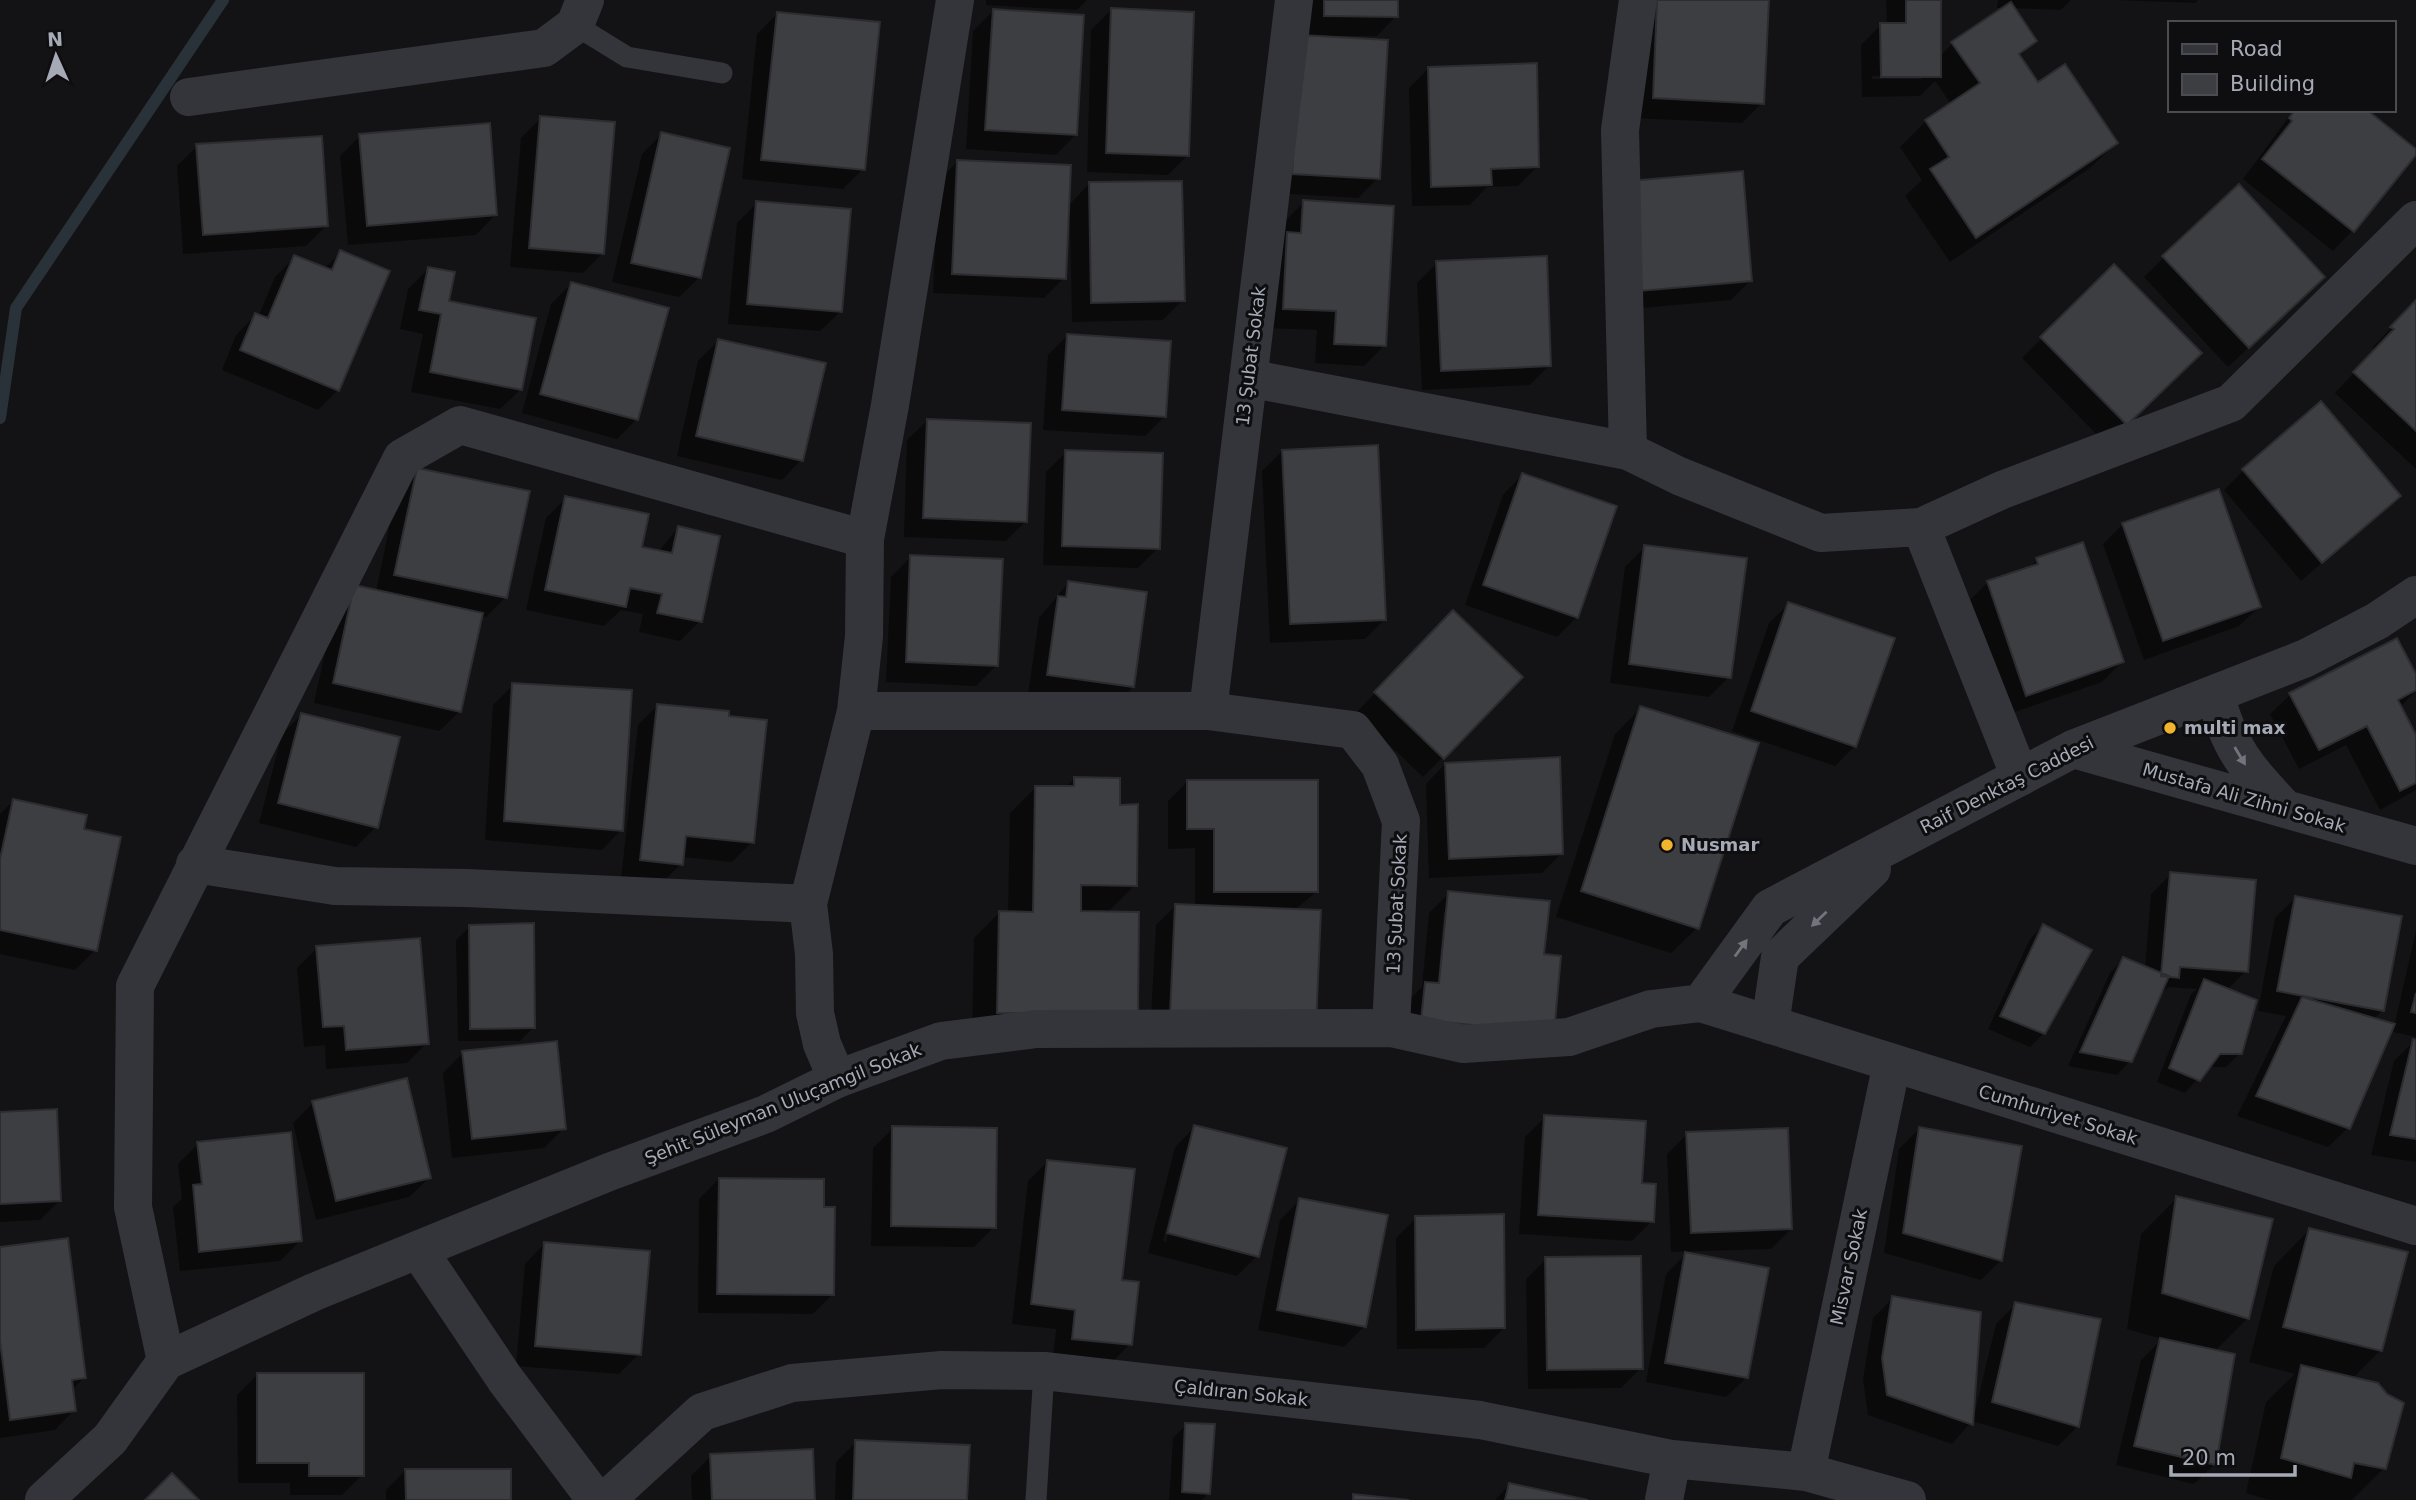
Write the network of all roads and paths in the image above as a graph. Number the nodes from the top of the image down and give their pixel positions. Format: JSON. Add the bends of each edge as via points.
{"nodes":[{"id":1,"x":1294,"y":0,"type":"edge"},
{"id":2,"x":1638,"y":0,"type":"edge"},
{"id":3,"x":951,"y":1,"type":"edge"},
{"id":4,"x":580,"y":13,"type":"edge"},
{"id":5,"x":722,"y":73,"type":"dead end"},
{"id":6,"x":189,"y":97,"type":"dead end"},
{"id":7,"x":2416,"y":220,"type":"edge"},
{"id":8,"x":1248,"y":379,"type":"junction"},
{"id":9,"x":1628,"y":451,"type":"junction"},
{"id":10,"x":1921,"y":527,"type":"junction"},
{"id":11,"x":865,"y":539,"type":"junction"},
{"id":12,"x":2416,"y":595,"type":"edge"},
{"id":13,"x":2215,"y":694,"type":"junction"},
{"id":14,"x":856,"y":711,"type":"junction"},
{"id":15,"x":1208,"y":711,"type":"junction"},
{"id":16,"x":2073,"y":749,"type":"junction"},
{"id":17,"x":2021,"y":777,"type":"junction"},
{"id":18,"x":2286,"y":810,"type":"junction"},
{"id":19,"x":1903,"y":838,"type":"junction"},
{"id":20,"x":2416,"y":846,"type":"edge"},
{"id":21,"x":195,"y":864,"type":"junction"},
{"id":22,"x":808,"y":904,"type":"junction"},
{"id":23,"x":1700,"y":1003,"type":"junction"},
{"id":24,"x":1770,"y":1025,"type":"junction"},
{"id":25,"x":1391,"y":1028,"type":"junction"},
{"id":26,"x":1892,"y":1063,"type":"junction"},
{"id":27,"x":837,"y":1079,"type":"junction"},
{"id":28,"x":2416,"y":1226,"type":"edge"},
{"id":29,"x":419,"y":1251,"type":"junction"},
{"id":30,"x":166,"y":1362,"type":"junction"},
{"id":31,"x":1044,"y":1371,"type":"junction"},
{"id":32,"x":1672,"y":1459,"type":"junction"},
{"id":33,"x":1806,"y":1472,"type":"junction"},
{"id":34,"x":44,"y":1500,"type":"edge"},
{"id":35,"x":596,"y":1500,"type":"edge"},
{"id":36,"x":606,"y":1500,"type":"edge"},
{"id":37,"x":1036,"y":1500,"type":"edge"},
{"id":38,"x":1664,"y":1500,"type":"edge"},
{"id":39,"x":1907,"y":1500,"type":"edge"}],
"edges":[{"from":1,"to":8,"type":"street","name":"13 Şubat Sokak"},
{"from":2,"to":9,"type":"street","via":[[1620,130]]},
{"from":3,"to":11,"type":"street","via":[[890,405]]},
{"from":4,"to":5,"type":"lane","via":[[627,57]]},
{"from":4,"to":6,"type":"street","via":[[544,48]]},
{"from":7,"to":10,"type":"street","via":[[2231,403]]},
{"from":8,"to":9,"type":"street"},
{"from":8,"to":15,"type":"street","name":"13 Şubat Sokak"},
{"from":9,"to":10,"type":"street","via":[[1679,477],[1821,533]]},
{"from":10,"to":17,"type":"street"},
{"from":11,"to":14,"type":"street","via":[[864,636]]},
{"from":11,"to":21,"type":"street","via":[[460,425],[402,458]]},
{"from":12,"to":13,"type":"street","name":"Raif Denktaş Caddesi","via":[[2306,658]]},
{"from":13,"to":16,"type":"street","name":"Raif Denktaş Caddesi"},
{"from":13,"to":18,"type":"street","one_way":true,"via":[[2225,731],[2247,768]]},
{"from":14,"to":15,"type":"street","name":"13 Şubat Sokak"},
{"from":14,"to":22,"type":"street"},
{"from":15,"to":25,"type":"street","name":"13 Şubat Sokak","via":[[1353,730],[1380,765],[1401,821]]},
{"from":16,"to":17,"type":"street","name":"Raif Denktaş Caddesi"},
{"from":16,"to":18,"type":"street","name":"Mustafa Ali Zihni Sokak"},
{"from":17,"to":19,"type":"street","name":"Raif Denktaş Caddesi"},
{"from":18,"to":20,"type":"street","name":"Mustafa Ali Zihni Sokak"},
{"from":23,"to":19,"type":"street","name":"Raif Denktaş Caddesi","one_way":true,"via":[[1770,908]]},
{"from":19,"to":24,"type":"street","name":"Raif Denktaş Caddesi","one_way":true,"via":[[1780,957]]},
{"from":21,"to":22,"type":"street","via":[[335,886]]},
{"from":21,"to":30,"type":"street","via":[[135,986],[133,1207]]},
{"from":22,"to":27,"type":"street","via":[[815,1013]]},
{"from":23,"to":24,"type":"street","name":"Cumhuriyet Sokak"},
{"from":23,"to":25,"type":"street","name":"Şehit Süleyman Uluçamgil Sokak","via":[[1651,1009],[1569,1037],[1463,1044]]},
{"from":24,"to":26,"type":"street","name":"Cumhuriyet Sokak"},
{"from":25,"to":27,"type":"street","name":"Şehit Süleyman Uluçamgil Sokak","via":[[1037,1029],[941,1041]]},
{"from":26,"to":28,"type":"street","name":"Cumhuriyet Sokak"},
{"from":26,"to":33,"type":"street","name":"Misvar Sokak"},
{"from":27,"to":29,"type":"street","name":"Şehit Süleyman Uluçamgil Sokak","via":[[766,1114],[609,1172]]},
{"from":29,"to":30,"type":"street","name":"Şehit Süleyman Uluçamgil Sokak","via":[[314,1292]]},
{"from":29,"to":35,"type":"street","via":[[505,1380]]},
{"from":30,"to":34,"type":"street","name":"Şehit Süleyman Uluçamgil Sokak","via":[[110,1439]]},
{"from":31,"to":32,"type":"street","name":"Çaldıran Sokak","via":[[1480,1420]]},
{"from":31,"to":36,"type":"street","name":"Çaldıran Sokak","via":[[942,1370],[792,1383],[702,1412]]},
{"from":31,"to":37,"type":"lane"},
{"from":32,"to":33,"type":"street","name":"Çaldıran Sokak"},
{"from":32,"to":38,"type":"street"},
{"from":33,"to":39,"type":"street","name":"Çaldıran Sokak"}]}
